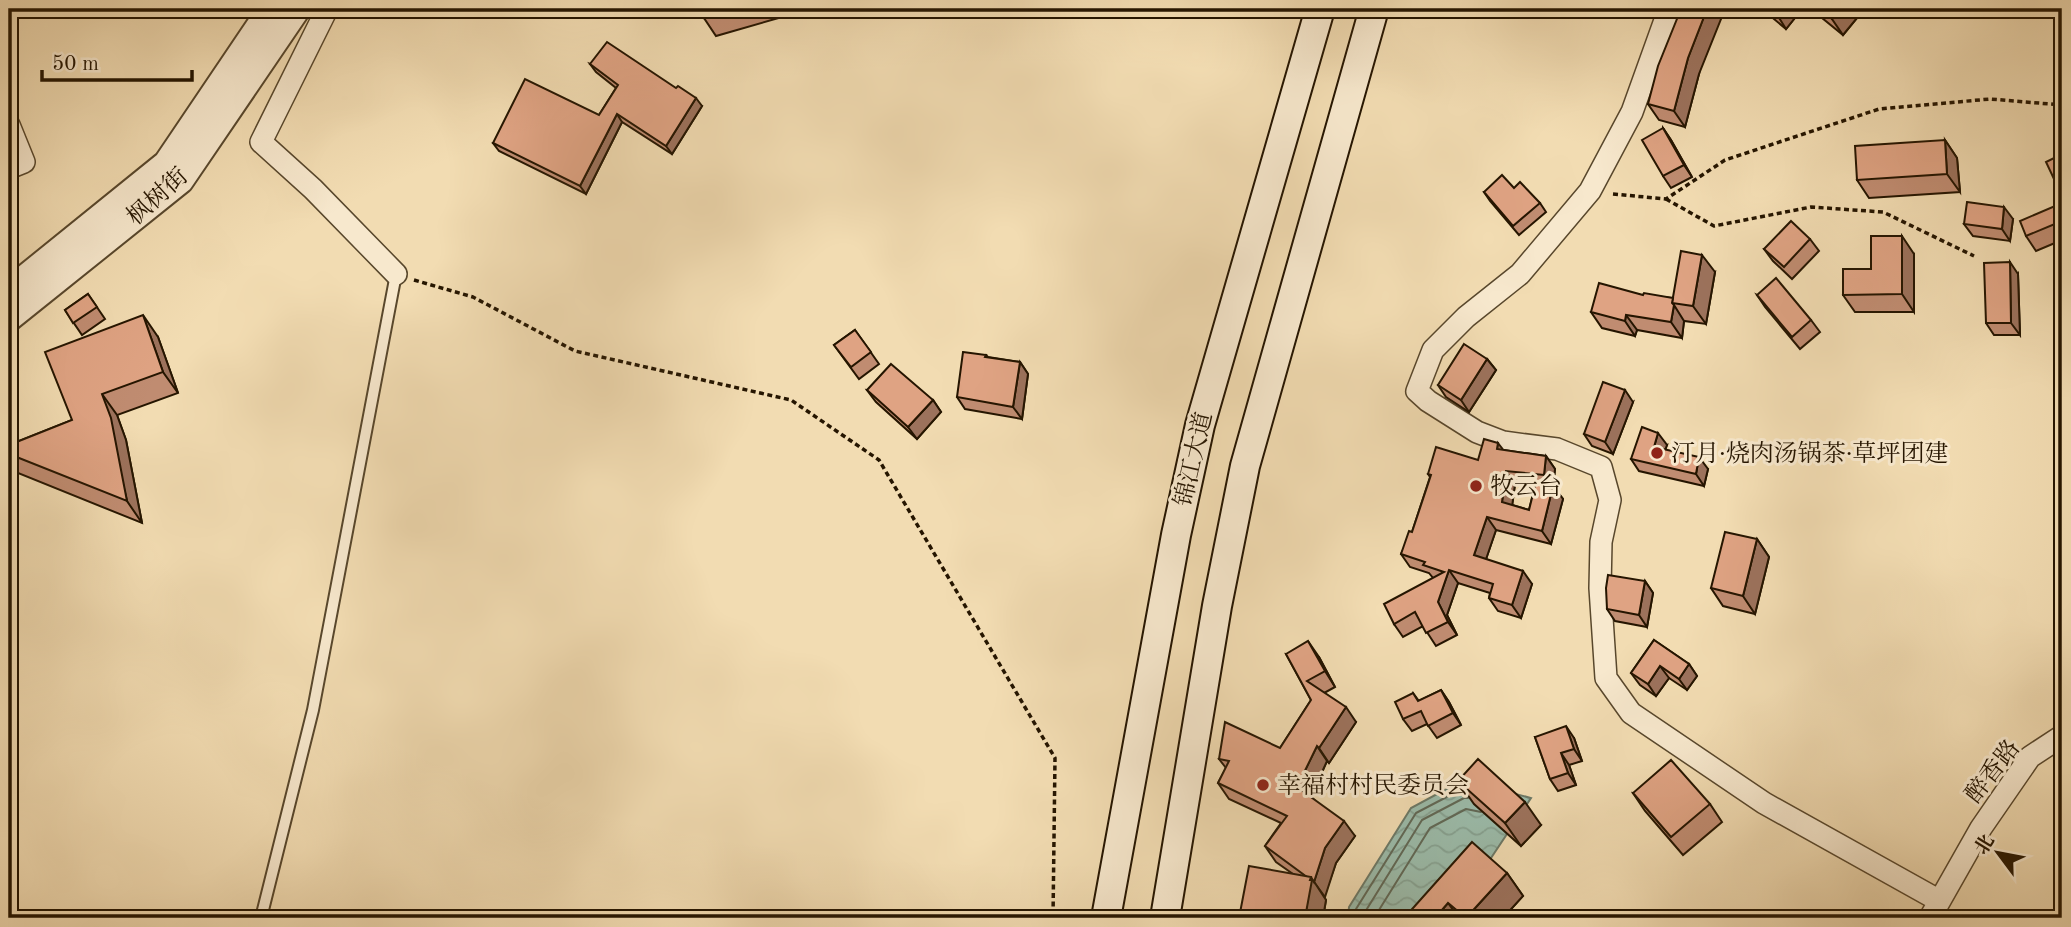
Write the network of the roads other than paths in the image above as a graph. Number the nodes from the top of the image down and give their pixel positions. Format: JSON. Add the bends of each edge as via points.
{"nodes":[{"id":1,"x":270,"y":9,"type":"edge"},
{"id":2,"x":298,"y":9,"type":"edge"},
{"id":3,"x":327,"y":9,"type":"edge"},
{"id":4,"x":1320,"y":9,"type":"edge"},
{"id":5,"x":1374,"y":9,"type":"edge"},
{"id":6,"x":1669,"y":9,"type":"edge"},
{"id":7,"x":9,"y":125,"type":"edge"},
{"id":8,"x":9,"y":168,"type":"edge"},
{"id":9,"x":396,"y":274,"type":"joint"},
{"id":10,"x":9,"y":290,"type":"edge"},
{"id":11,"x":9,"y":318,"type":"edge"},
{"id":12,"x":2062,"y":736,"type":"edge"},
{"id":13,"x":1934,"y":909,"type":"edge"},
{"id":14,"x":261,"y":918,"type":"edge"},
{"id":15,"x":1106,"y":918,"type":"edge"},
{"id":16,"x":1166,"y":918,"type":"edge"}],
"edges":[{"from":1,"to":10,"type":"street","name":"枫树街","via":[[166,163]]},
{"from":2,"to":11,"type":"street","name":"枫树街","via":[[181,181]]},
{"from":3,"to":9,"type":"street","via":[[261,142]]},
{"from":4,"to":15,"type":"main road","name":"锦江大道","via":[[1200,425]]},
{"from":5,"to":16,"type":"main road","via":[[1245,466]]},
{"from":6,"to":13,"type":"street","via":[[1632,111],[1590,191],[1520,274],[1433,350],[1417,391],[1477,432],[1503,442],[1557,449],[1601,467],[1610,500],[1601,554],[1606,678],[1631,713]]},
{"from":7,"to":8,"type":"street","via":[[24,162]]},
{"from":9,"to":14,"type":"lane","via":[[313,710]]},
{"from":12,"to":13,"type":"street","name":"醉香路","via":[[2030,757],[1981,828]]}]}
